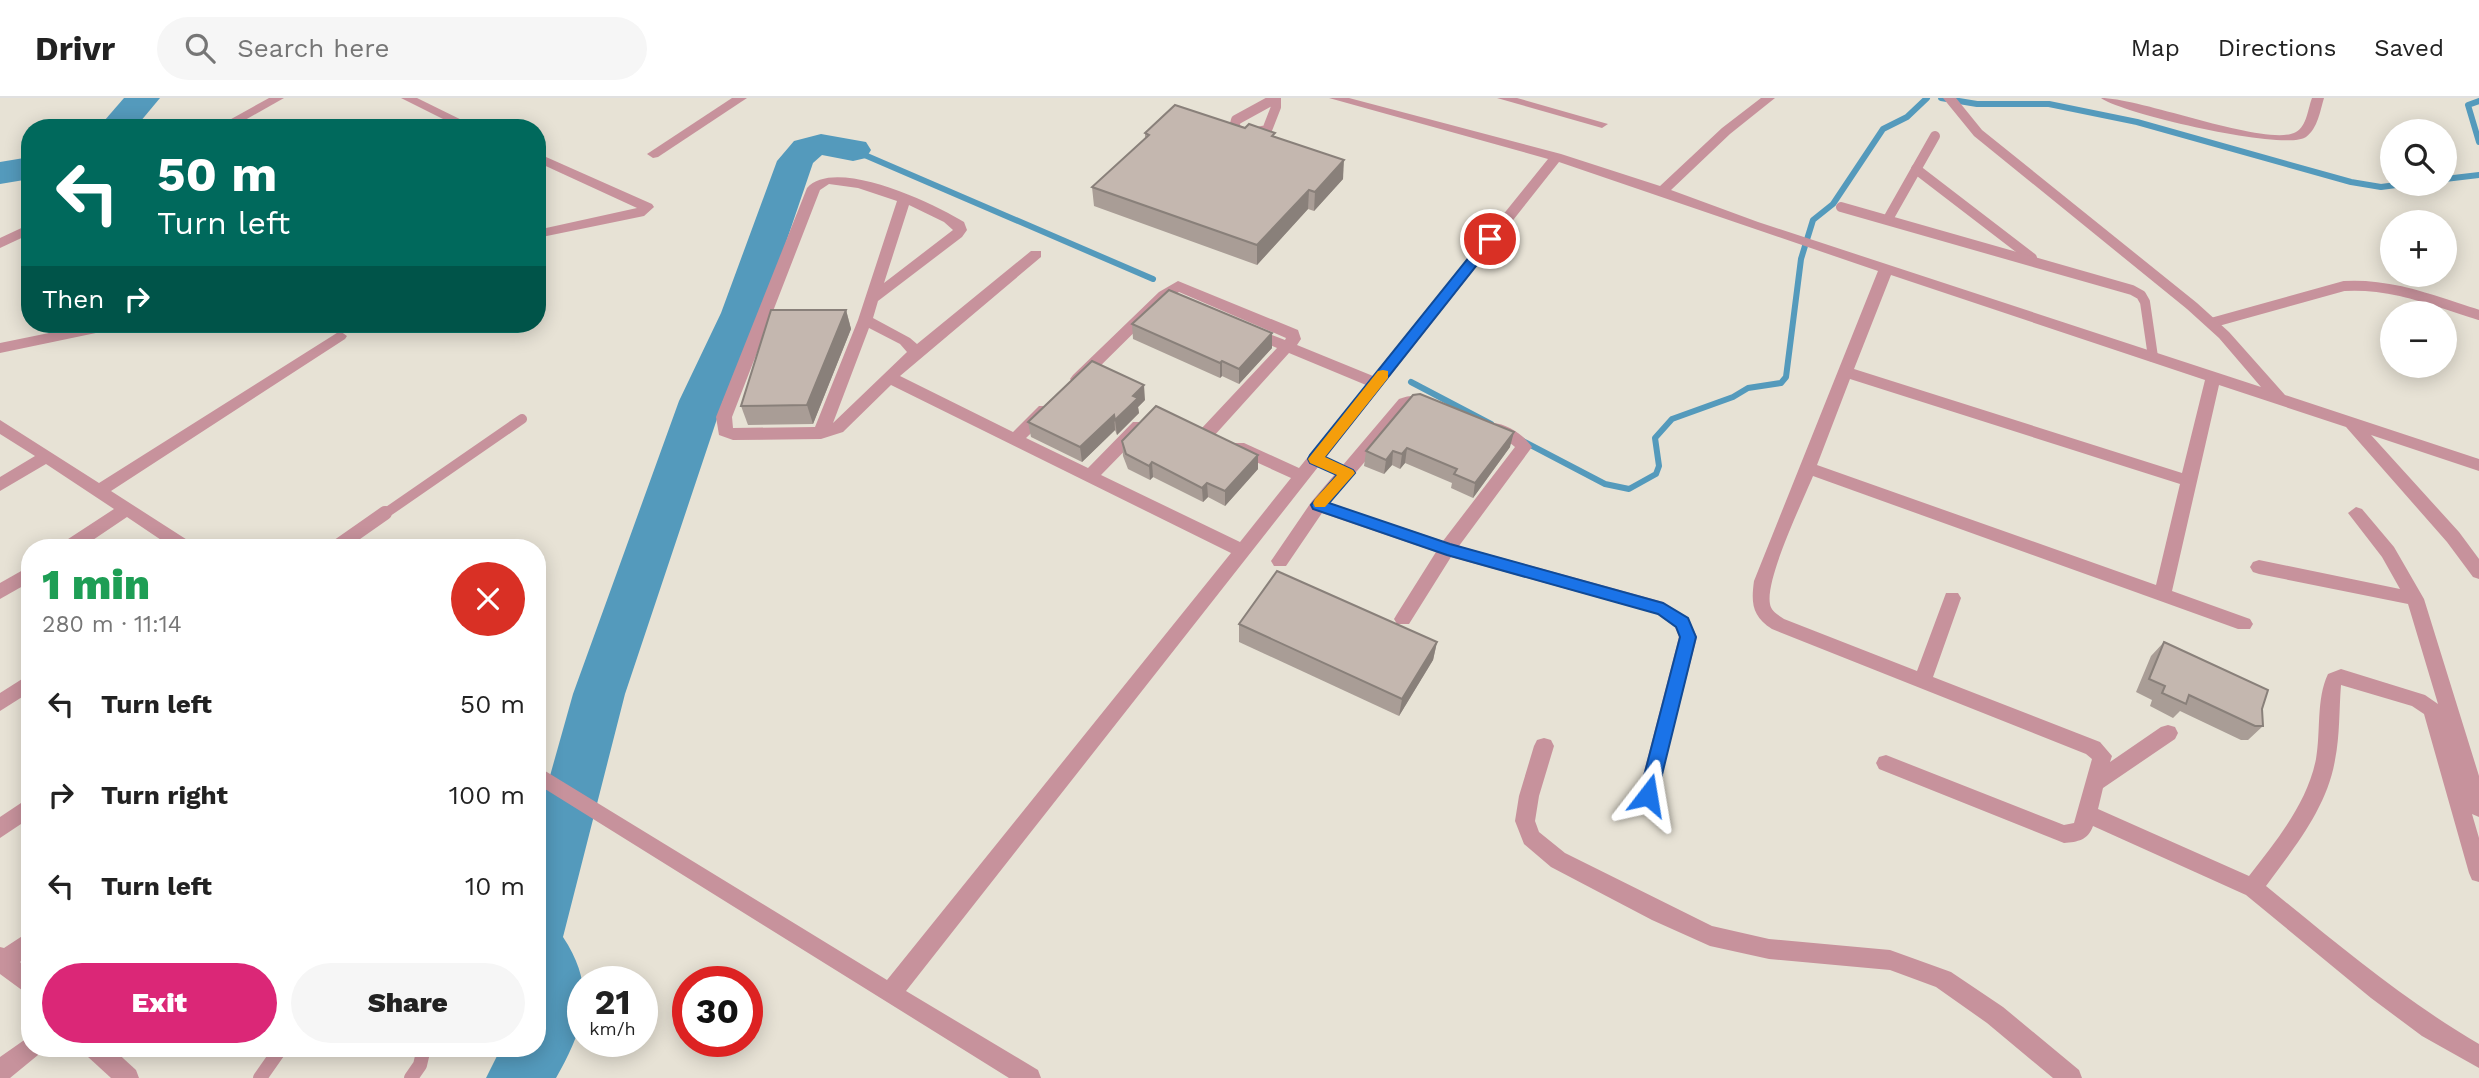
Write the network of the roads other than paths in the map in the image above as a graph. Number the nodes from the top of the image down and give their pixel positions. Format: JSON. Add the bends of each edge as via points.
{"nodes":[{"id":1,"x":278,"y":98,"type":"edge"},
{"id":2,"x":407,"y":98,"type":"edge"},
{"id":3,"x":741,"y":98,"type":"edge"},
{"id":4,"x":1276,"y":98,"type":"edge"},
{"id":5,"x":1335,"y":98,"type":"edge"},
{"id":6,"x":1503,"y":98,"type":"edge"},
{"id":7,"x":1769,"y":98,"type":"edge"},
{"id":8,"x":2107,"y":98,"type":"edge"},
{"id":9,"x":2318,"y":98,"type":"edge"},
{"id":10,"x":1952,"y":103,"type":"edge"},
{"id":11,"x":242,"y":119,"type":"edge"},
{"id":12,"x":452,"y":119,"type":"edge"},
{"id":13,"x":1602,"y":124,"type":"dead end"},
{"id":14,"x":1935,"y":136,"type":"dead end"},
{"id":15,"x":653,"y":154,"type":"dead end"},
{"id":16,"x":1556,"y":157,"type":"junction"},
{"id":17,"x":546,"y":162,"type":"edge"},
{"id":18,"x":1916,"y":169,"type":"junction"},
{"id":19,"x":1662,"y":191,"type":"junction"},
{"id":20,"x":904,"y":199,"type":"junction"},
{"id":21,"x":1840,"y":207,"type":"dead end"},
{"id":22,"x":1888,"y":219,"type":"junction"},
{"id":23,"x":546,"y":232,"type":"edge"},
{"id":24,"x":21,"y":233,"type":"edge"},
{"id":25,"x":0,"y":244,"type":"edge"},
{"id":26,"x":1036,"y":254,"type":"dead end"},
{"id":27,"x":2038,"y":263,"type":"junction"},
{"id":28,"x":1886,"y":269,"type":"junction"},
{"id":29,"x":872,"y":299,"type":"junction"},
{"id":30,"x":2479,"y":315,"type":"edge"},
{"id":31,"x":865,"y":320,"type":"junction"},
{"id":32,"x":2211,"y":323,"type":"junction"},
{"id":33,"x":69,"y":333,"type":"edge"},
{"id":34,"x":340,"y":336,"type":"dead end"},
{"id":35,"x":1287,"y":347,"type":"junction"},
{"id":36,"x":0,"y":348,"type":"edge"},
{"id":37,"x":916,"y":352,"type":"junction"},
{"id":38,"x":2153,"y":357,"type":"junction"},
{"id":39,"x":1846,"y":372,"type":"junction"},
{"id":40,"x":888,"y":377,"type":"junction"},
{"id":41,"x":2213,"y":377,"type":"junction"},
{"id":42,"x":1376,"y":383,"type":"junction"},
{"id":43,"x":2279,"y":398,"type":"junction"},
{"id":44,"x":1444,"y":410,"type":"edge"},
{"id":45,"x":1150,"y":415,"type":"edge"},
{"id":46,"x":522,"y":419,"type":"dead end"},
{"id":47,"x":2350,"y":422,"type":"junction"},
{"id":48,"x":1480,"y":423,"type":"edge"},
{"id":49,"x":0,"y":426,"type":"edge"},
{"id":50,"x":821,"y":433,"type":"junction"},
{"id":51,"x":1015,"y":440,"type":"junction"},
{"id":52,"x":46,"y":457,"type":"junction"},
{"id":53,"x":1315,"y":459,"type":"junction"},
{"id":54,"x":2479,"y":464,"type":"edge"},
{"id":55,"x":1808,"y":468,"type":"junction"},
{"id":56,"x":1348,"y":473,"type":"junction"},
{"id":57,"x":1090,"y":476,"type":"junction"},
{"id":58,"x":1301,"y":477,"type":"junction"},
{"id":59,"x":2189,"y":481,"type":"junction"},
{"id":60,"x":0,"y":485,"type":"edge"},
{"id":61,"x":98,"y":491,"type":"junction"},
{"id":62,"x":1318,"y":505,"type":"junction"},
{"id":63,"x":127,"y":509,"type":"junction"},
{"id":64,"x":2356,"y":513,"type":"dead end"},
{"id":65,"x":82,"y":539,"type":"edge"},
{"id":66,"x":172,"y":539,"type":"edge"},
{"id":67,"x":348,"y":539,"type":"edge"},
{"id":68,"x":1447,"y":549,"type":"junction"},
{"id":69,"x":1242,"y":551,"type":"junction"},
{"id":70,"x":1280,"y":561,"type":"dead end"},
{"id":71,"x":2259,"y":567,"type":"dead end"},
{"id":72,"x":2479,"y":572,"type":"edge"},
{"id":73,"x":21,"y":579,"type":"edge"},
{"id":74,"x":0,"y":592,"type":"edge"},
{"id":75,"x":2162,"y":595,"type":"junction"},
{"id":76,"x":1952,"y":598,"type":"dead end"},
{"id":77,"x":2415,"y":599,"type":"junction"},
{"id":78,"x":1403,"y":619,"type":"dead end"},
{"id":79,"x":2244,"y":624,"type":"dead end"},
{"id":80,"x":1922,"y":681,"type":"junction"},
{"id":81,"x":21,"y":688,"type":"edge"},
{"id":82,"x":0,"y":703,"type":"edge"},
{"id":83,"x":2168,"y":733,"type":"dead end"},
{"id":84,"x":1544,"y":747,"type":"dead end"},
{"id":85,"x":1886,"y":763,"type":"dead end"},
{"id":86,"x":546,"y":780,"type":"edge"},
{"id":87,"x":2095,"y":783,"type":"junction"},
{"id":88,"x":1648,"y":795,"type":"dead end"},
{"id":89,"x":2479,"y":808,"type":"edge"},
{"id":90,"x":21,"y":813,"type":"edge"},
{"id":91,"x":2087,"y":814,"type":"junction"},
{"id":92,"x":0,"y":829,"type":"edge"},
{"id":93,"x":2479,"y":873,"type":"edge"},
{"id":94,"x":2253,"y":887,"type":"junction"},
{"id":95,"x":21,"y":947,"type":"edge"},
{"id":96,"x":1,"y":961,"type":"edge"},
{"id":97,"x":21,"y":978,"type":"edge"},
{"id":98,"x":890,"y":994,"type":"junction"},
{"id":99,"x":21,"y":1054,"type":"edge"},
{"id":100,"x":2479,"y":1056,"type":"edge"},
{"id":101,"x":105,"y":1057,"type":"edge"},
{"id":102,"x":275,"y":1057,"type":"edge"},
{"id":103,"x":422,"y":1057,"type":"edge"},
{"id":104,"x":0,"y":1072,"type":"edge"},
{"id":105,"x":128,"y":1078,"type":"edge"},
{"id":106,"x":261,"y":1078,"type":"edge"},
{"id":107,"x":411,"y":1078,"type":"edge"},
{"id":108,"x":1030,"y":1078,"type":"edge"},
{"id":109,"x":2071,"y":1078,"type":"edge"}],
"edges":[{"from":1,"to":11,"type":"street"},
{"from":2,"to":12,"type":"street"},
{"from":3,"to":15,"type":"street"},
{"from":4,"to":4,"type":"lane","via":[[1236,120],[1234,128],[1248,134],[1267,130]]},
{"from":5,"to":16,"type":"street"},
{"from":6,"to":13,"type":"street"},
{"from":7,"to":19,"type":"street"},
{"from":8,"to":9,"type":"street","via":[[2254,136],[2285,138],[2308,129]]},
{"from":10,"to":32,"type":"street","via":[[1978,133]]},
{"from":14,"to":18,"type":"lane"},
{"from":16,"to":19,"type":"street"},
{"from":16,"to":42,"type":"street"},
{"from":17,"to":23,"type":"street","via":[[647,207],[639,213]]},
{"from":18,"to":22,"type":"lane"},
{"from":18,"to":27,"type":"lane"},
{"from":19,"to":28,"type":"street"},
{"from":20,"to":29,"type":"street"},
{"from":20,"to":29,"type":"street","via":[[956,222],[960,230]]},
{"from":20,"to":50,"type":"street","via":[[845,181],[823,182],[814,188],[723,425],[733,434]]},
{"from":21,"to":22,"type":"lane"},
{"from":22,"to":27,"type":"lane"},
{"from":24,"to":25,"type":"street"},
{"from":26,"to":37,"type":"street"},
{"from":27,"to":38,"type":"lane","via":[[2141,295]]},
{"from":28,"to":38,"type":"street"},
{"from":28,"to":39,"type":"street"},
{"from":29,"to":31,"type":"street"},
{"from":30,"to":32,"type":"lane","via":[[2362,284]]},
{"from":31,"to":37,"type":"street"},
{"from":31,"to":50,"type":"street"},
{"from":32,"to":43,"type":"street"},
{"from":33,"to":36,"type":"street"},
{"from":34,"to":61,"type":"street"},
{"from":35,"to":42,"type":"street"},
{"from":35,"to":51,"type":"street","via":[[1164,295]]},
{"from":35,"to":58,"type":"street","via":[[1202,430]]},
{"from":37,"to":40,"type":"street"},
{"from":38,"to":41,"type":"street"},
{"from":39,"to":55,"type":"street"},
{"from":39,"to":59,"type":"street"},
{"from":40,"to":50,"type":"street","via":[[837,428]]},
{"from":40,"to":51,"type":"street"},
{"from":41,"to":43,"type":"street"},
{"from":41,"to":59,"type":"street"},
{"from":42,"to":53,"type":"street"},
{"from":43,"to":47,"type":"street"},
{"from":44,"to":56,"type":"street","via":[[1420,400],[1405,403]]},
{"from":45,"to":57,"type":"street"},
{"from":46,"to":67,"type":"lane"},
{"from":47,"to":54,"type":"street"},
{"from":47,"to":72,"type":"street"},
{"from":48,"to":68,"type":"street","via":[[1515,437],[1524,447]]},
{"from":49,"to":52,"type":"street"},
{"from":51,"to":57,"type":"street"},
{"from":52,"to":60,"type":"street"},
{"from":52,"to":61,"type":"street"},
{"from":53,"to":56,"type":"street"},
{"from":53,"to":58,"type":"street"},
{"from":55,"to":75,"type":"street"},
{"from":55,"to":80,"type":"street","via":[[1762,581],[1760,607],[1765,617]]},
{"from":56,"to":62,"type":"street"},
{"from":57,"to":69,"type":"street"},
{"from":58,"to":69,"type":"street"},
{"from":59,"to":75,"type":"street"},
{"from":61,"to":63,"type":"street"},
{"from":62,"to":68,"type":"street"},
{"from":62,"to":70,"type":"street"},
{"from":63,"to":65,"type":"street"},
{"from":63,"to":66,"type":"street"},
{"from":64,"to":77,"type":"street","via":[[2388,552]]},
{"from":68,"to":78,"type":"street"},
{"from":68,"to":88,"type":"street","via":[[1663,609],[1682,623],[1688,637]]},
{"from":69,"to":98,"type":"street"},
{"from":71,"to":77,"type":"street"},
{"from":73,"to":74,"type":"street"},
{"from":75,"to":79,"type":"street"},
{"from":76,"to":80,"type":"street"},
{"from":77,"to":89,"type":"street"},
{"from":80,"to":87,"type":"street","via":[[2093,748],[2102,756]]},
{"from":81,"to":82,"type":"street"},
{"from":83,"to":87,"type":"street"},
{"from":84,"to":109,"type":"street","via":[[1525,821],[1531,838],[1558,860],[1710,936],[1769,949],[1890,960],[1943,979],[1995,1014]]},
{"from":85,"to":91,"type":"street","via":[[2064,834],[2083,828]]},
{"from":86,"to":98,"type":"street"},
{"from":87,"to":91,"type":"street"},
{"from":90,"to":92,"type":"street"},
{"from":91,"to":94,"type":"street"},
{"from":93,"to":94,"type":"street","via":[[2432,710],[2418,700],[2341,677],[2332,685],[2323,770],[2313,797],[2298,826]]},
{"from":94,"to":100,"type":"street","via":[[2379,991]]},
{"from":95,"to":96,"type":"street"},
{"from":96,"to":97,"type":"street"},
{"from":98,"to":108,"type":"street"},
{"from":99,"to":104,"type":"street"},
{"from":101,"to":105,"type":"street"},
{"from":102,"to":106,"type":"lane"},
{"from":103,"to":107,"type":"lane"}]}
